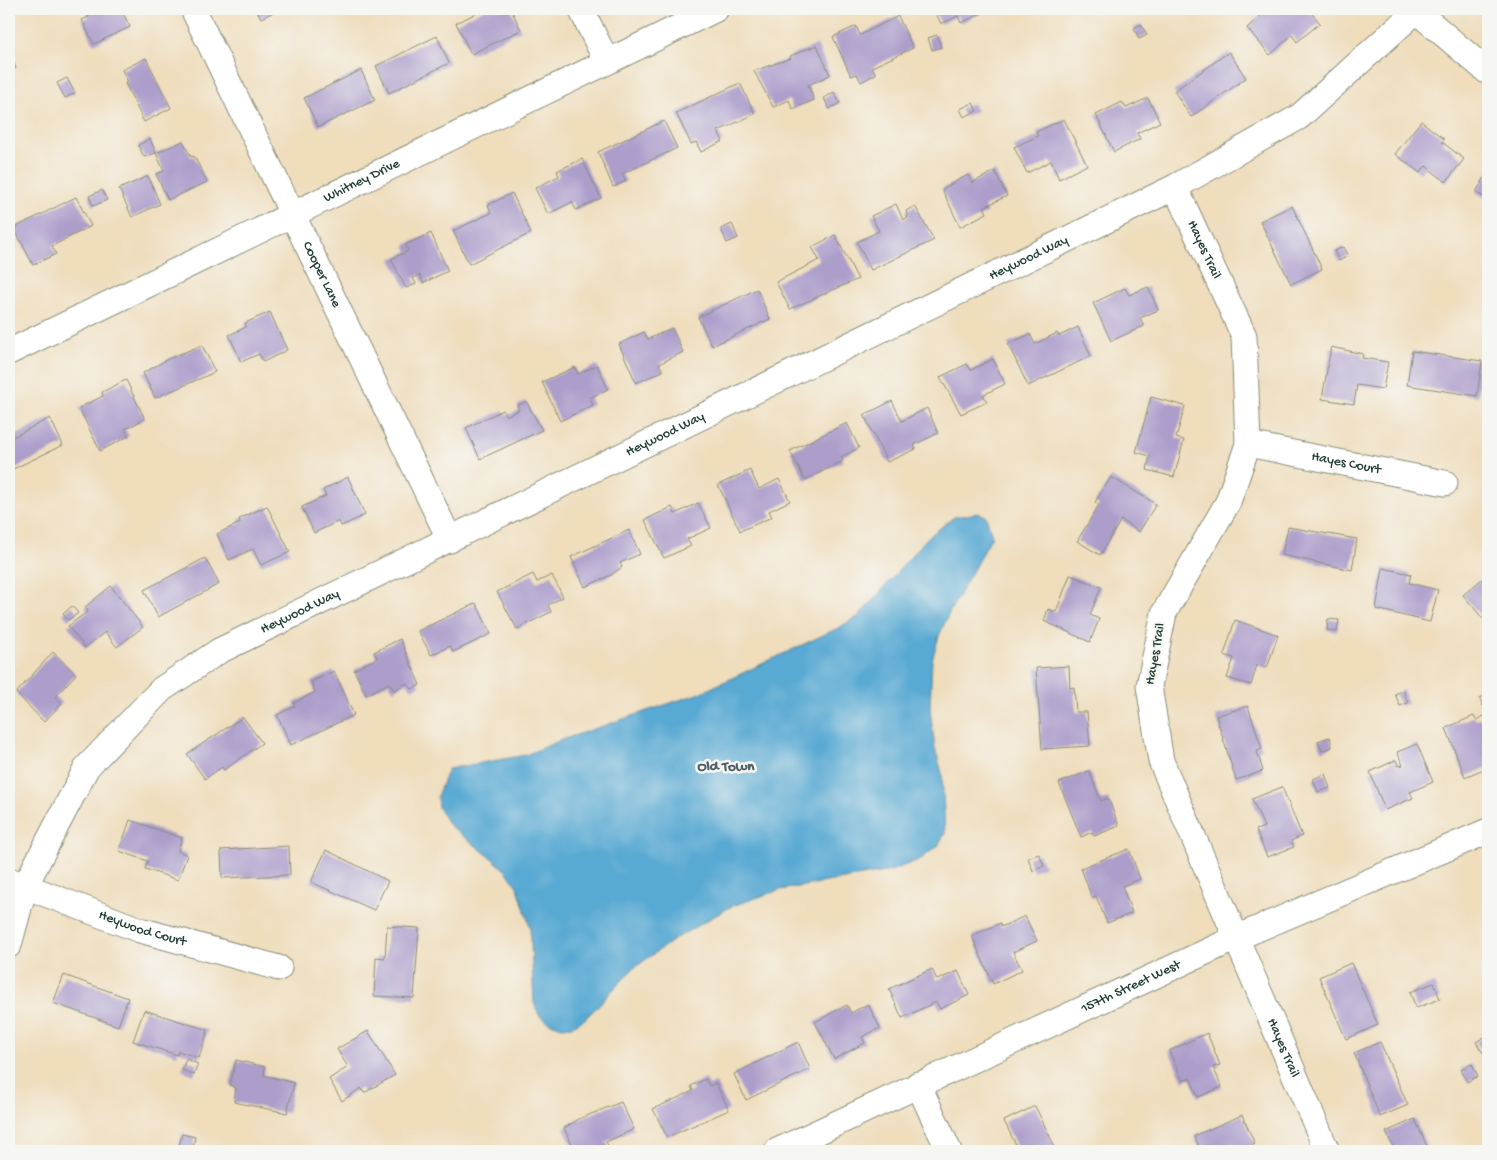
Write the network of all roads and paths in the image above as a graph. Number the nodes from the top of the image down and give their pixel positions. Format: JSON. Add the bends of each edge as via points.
{"nodes":[{"id":1,"x":193,"y":9,"type":"edge"},
{"id":2,"x":581,"y":9,"type":"edge"},
{"id":3,"x":716,"y":9,"type":"edge"},
{"id":4,"x":1415,"y":10,"type":"edge"},
{"id":5,"x":607,"y":62,"type":"junction"},
{"id":6,"x":1488,"y":72,"type":"edge"},
{"id":7,"x":1176,"y":188,"type":"junction"},
{"id":8,"x":292,"y":214,"type":"junction"},
{"id":9,"x":9,"y":352,"type":"edge"},
{"id":10,"x":1248,"y":444,"type":"junction"},
{"id":11,"x":1445,"y":483,"type":"dead end"},
{"id":12,"x":450,"y":540,"type":"junction"},
{"id":13,"x":1488,"y":831,"type":"edge"},
{"id":14,"x":17,"y":883,"type":"edge"},
{"id":15,"x":1236,"y":938,"type":"junction"},
{"id":16,"x":9,"y":944,"type":"edge"},
{"id":17,"x":279,"y":968,"type":"dead end"},
{"id":18,"x":918,"y":1084,"type":"junction"},
{"id":19,"x":777,"y":1151,"type":"edge"},
{"id":20,"x":949,"y":1151,"type":"edge"},
{"id":21,"x":1327,"y":1151,"type":"edge"}],
"edges":[{"from":1,"to":8,"type":"street","name":"Cooper Lane"},
{"from":2,"to":5,"type":"street"},
{"from":3,"to":5,"type":"street","name":"Whitney Drive"},
{"from":4,"to":6,"type":"street"},
{"from":4,"to":7,"type":"street","name":"Heywood Way","via":[[1299,117]]},
{"from":5,"to":8,"type":"street","name":"Whitney Drive"},
{"from":7,"to":10,"type":"street","name":"Hayes Trail","via":[[1244,336]]},
{"from":7,"to":12,"type":"street","name":"Heywood Way"},
{"from":8,"to":9,"type":"street","name":"Whitney Drive"},
{"from":8,"to":12,"type":"street","name":"Cooper Lane"},
{"from":10,"to":11,"type":"street","name":"Hayes Court"},
{"from":10,"to":15,"type":"street","name":"Hayes Trail","via":[[1228,502],[1164,613],[1149,686],[1161,761]]},
{"from":12,"to":14,"type":"street","name":"Heywood Way","via":[[219,651],[162,689],[87,766]]},
{"from":13,"to":15,"type":"street","name":"157th Street West"},
{"from":14,"to":16,"type":"street","name":"Heywood Way"},
{"from":14,"to":17,"type":"street","name":"Heywood Court","via":[[140,930]]},
{"from":15,"to":18,"type":"street","name":"157th Street West"},
{"from":15,"to":21,"type":"street","name":"Hayes Trail"},
{"from":18,"to":19,"type":"street","name":"157th Street West"},
{"from":18,"to":20,"type":"street"}]}
